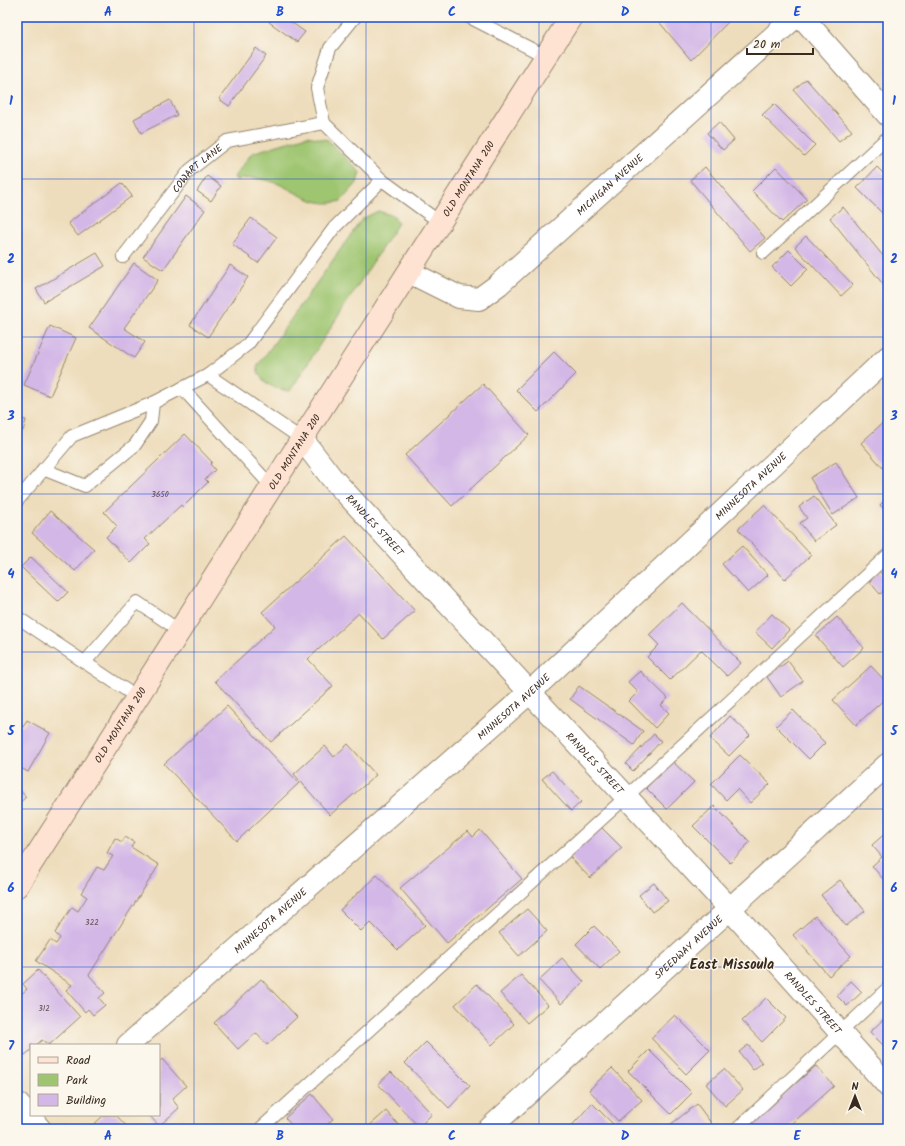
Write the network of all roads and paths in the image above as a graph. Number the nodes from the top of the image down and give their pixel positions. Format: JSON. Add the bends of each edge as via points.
{"nodes":[{"id":1,"x":355,"y":17,"type":"edge"},
{"id":2,"x":469,"y":17,"type":"edge"},
{"id":3,"x":572,"y":17,"type":"edge"},
{"id":4,"x":795,"y":17,"type":"edge"},
{"id":5,"x":802,"y":17,"type":"edge"},
{"id":6,"x":547,"y":57,"type":"junction"},
{"id":7,"x":888,"y":115,"type":"edge"},
{"id":8,"x":324,"y":123,"type":"junction"},
{"id":9,"x":888,"y":137,"type":"edge"},
{"id":10,"x":382,"y":180,"type":"junction"},
{"id":11,"x":441,"y":223,"type":"junction"},
{"id":12,"x":763,"y":253,"type":"dead end"},
{"id":13,"x":123,"y":257,"type":"dead end"},
{"id":14,"x":409,"y":272,"type":"junction"},
{"id":15,"x":888,"y":357,"type":"edge"},
{"id":16,"x":208,"y":375,"type":"junction"},
{"id":17,"x":182,"y":388,"type":"junction"},
{"id":18,"x":153,"y":403,"type":"junction"},
{"id":19,"x":302,"y":439,"type":"junction"},
{"id":20,"x":43,"y":469,"type":"junction"},
{"id":21,"x":272,"y":487,"type":"junction"},
{"id":22,"x":17,"y":501,"type":"edge"},
{"id":23,"x":888,"y":554,"type":"edge"},
{"id":24,"x":17,"y":617,"type":"edge"},
{"id":25,"x":180,"y":632,"type":"junction"},
{"id":26,"x":85,"y":662,"type":"junction"},
{"id":27,"x":529,"y":693,"type":"junction"},
{"id":28,"x":138,"y":698,"type":"junction"},
{"id":29,"x":888,"y":764,"type":"edge"},
{"id":30,"x":626,"y":797,"type":"junction"},
{"id":31,"x":17,"y":886,"type":"edge"},
{"id":32,"x":729,"y":908,"type":"junction"},
{"id":33,"x":888,"y":988,"type":"edge"},
{"id":34,"x":840,"y":1032,"type":"junction"},
{"id":35,"x":129,"y":1044,"type":"edge"},
{"id":36,"x":888,"y":1086,"type":"edge"},
{"id":37,"x":17,"y":1103,"type":"edge"},
{"id":38,"x":39,"y":1125,"type":"edge"},
{"id":39,"x":260,"y":1129,"type":"edge"},
{"id":40,"x":489,"y":1129,"type":"edge"},
{"id":41,"x":737,"y":1129,"type":"edge"}],
"edges":[{"from":1,"to":8,"type":"lane","via":[[330,48],[317,88]]},
{"from":2,"to":6,"type":"lane"},
{"from":3,"to":6,"type":"main road","name":"OLD MONTANA 200"},
{"from":4,"to":14,"type":"street","name":"MICHIGAN AVENUE","via":[[498,285],[479,299],[459,297]]},
{"from":5,"to":7,"type":"street"},
{"from":6,"to":11,"type":"main road","name":"OLD MONTANA 200"},
{"from":8,"to":10,"type":"lane"},
{"from":8,"to":13,"type":"lane","name":"COWART LANE","via":[[227,141],[190,170]]},
{"from":9,"to":12,"type":"lane"},
{"from":10,"to":11,"type":"lane"},
{"from":10,"to":16,"type":"lane","via":[[334,228],[248,344]]},
{"from":11,"to":14,"type":"main road","name":"OLD MONTANA 200"},
{"from":14,"to":19,"type":"main road","name":"OLD MONTANA 200"},
{"from":15,"to":27,"type":"street","name":"MINNESOTA AVENUE"},
{"from":16,"to":17,"type":"lane"},
{"from":16,"to":19,"type":"lane"},
{"from":17,"to":18,"type":"lane"},
{"from":17,"to":21,"type":"lane"},
{"from":18,"to":20,"type":"lane","via":[[72,436]]},
{"from":18,"to":20,"type":"lane","via":[[151,421],[135,445],[85,486]]},
{"from":19,"to":21,"type":"main road","name":"OLD MONTANA 200"},
{"from":19,"to":27,"type":"street","name":"RANDLES STREET","via":[[331,477]]},
{"from":20,"to":22,"type":"lane"},
{"from":21,"to":25,"type":"main road","name":"OLD MONTANA 200"},
{"from":23,"to":30,"type":"lane"},
{"from":24,"to":26,"type":"lane"},
{"from":25,"to":26,"type":"lane","via":[[137,602]]},
{"from":25,"to":28,"type":"main road","name":"OLD MONTANA 200"},
{"from":26,"to":28,"type":"lane"},
{"from":27,"to":30,"type":"street","name":"RANDLES STREET"},
{"from":27,"to":35,"type":"street","name":"MINNESOTA AVENUE"},
{"from":28,"to":31,"type":"main road","name":"OLD MONTANA 200"},
{"from":29,"to":32,"type":"street","name":"SPEEDWAY AVENUE"},
{"from":30,"to":32,"type":"street","name":"RANDLES STREET"},
{"from":30,"to":39,"type":"lane"},
{"from":32,"to":34,"type":"street","name":"RANDLES STREET"},
{"from":32,"to":40,"type":"street","name":"SPEEDWAY AVENUE"},
{"from":33,"to":34,"type":"lane"},
{"from":34,"to":36,"type":"street","name":"RANDLES STREET"},
{"from":34,"to":41,"type":"lane"},
{"from":37,"to":38,"type":"street"}]}
